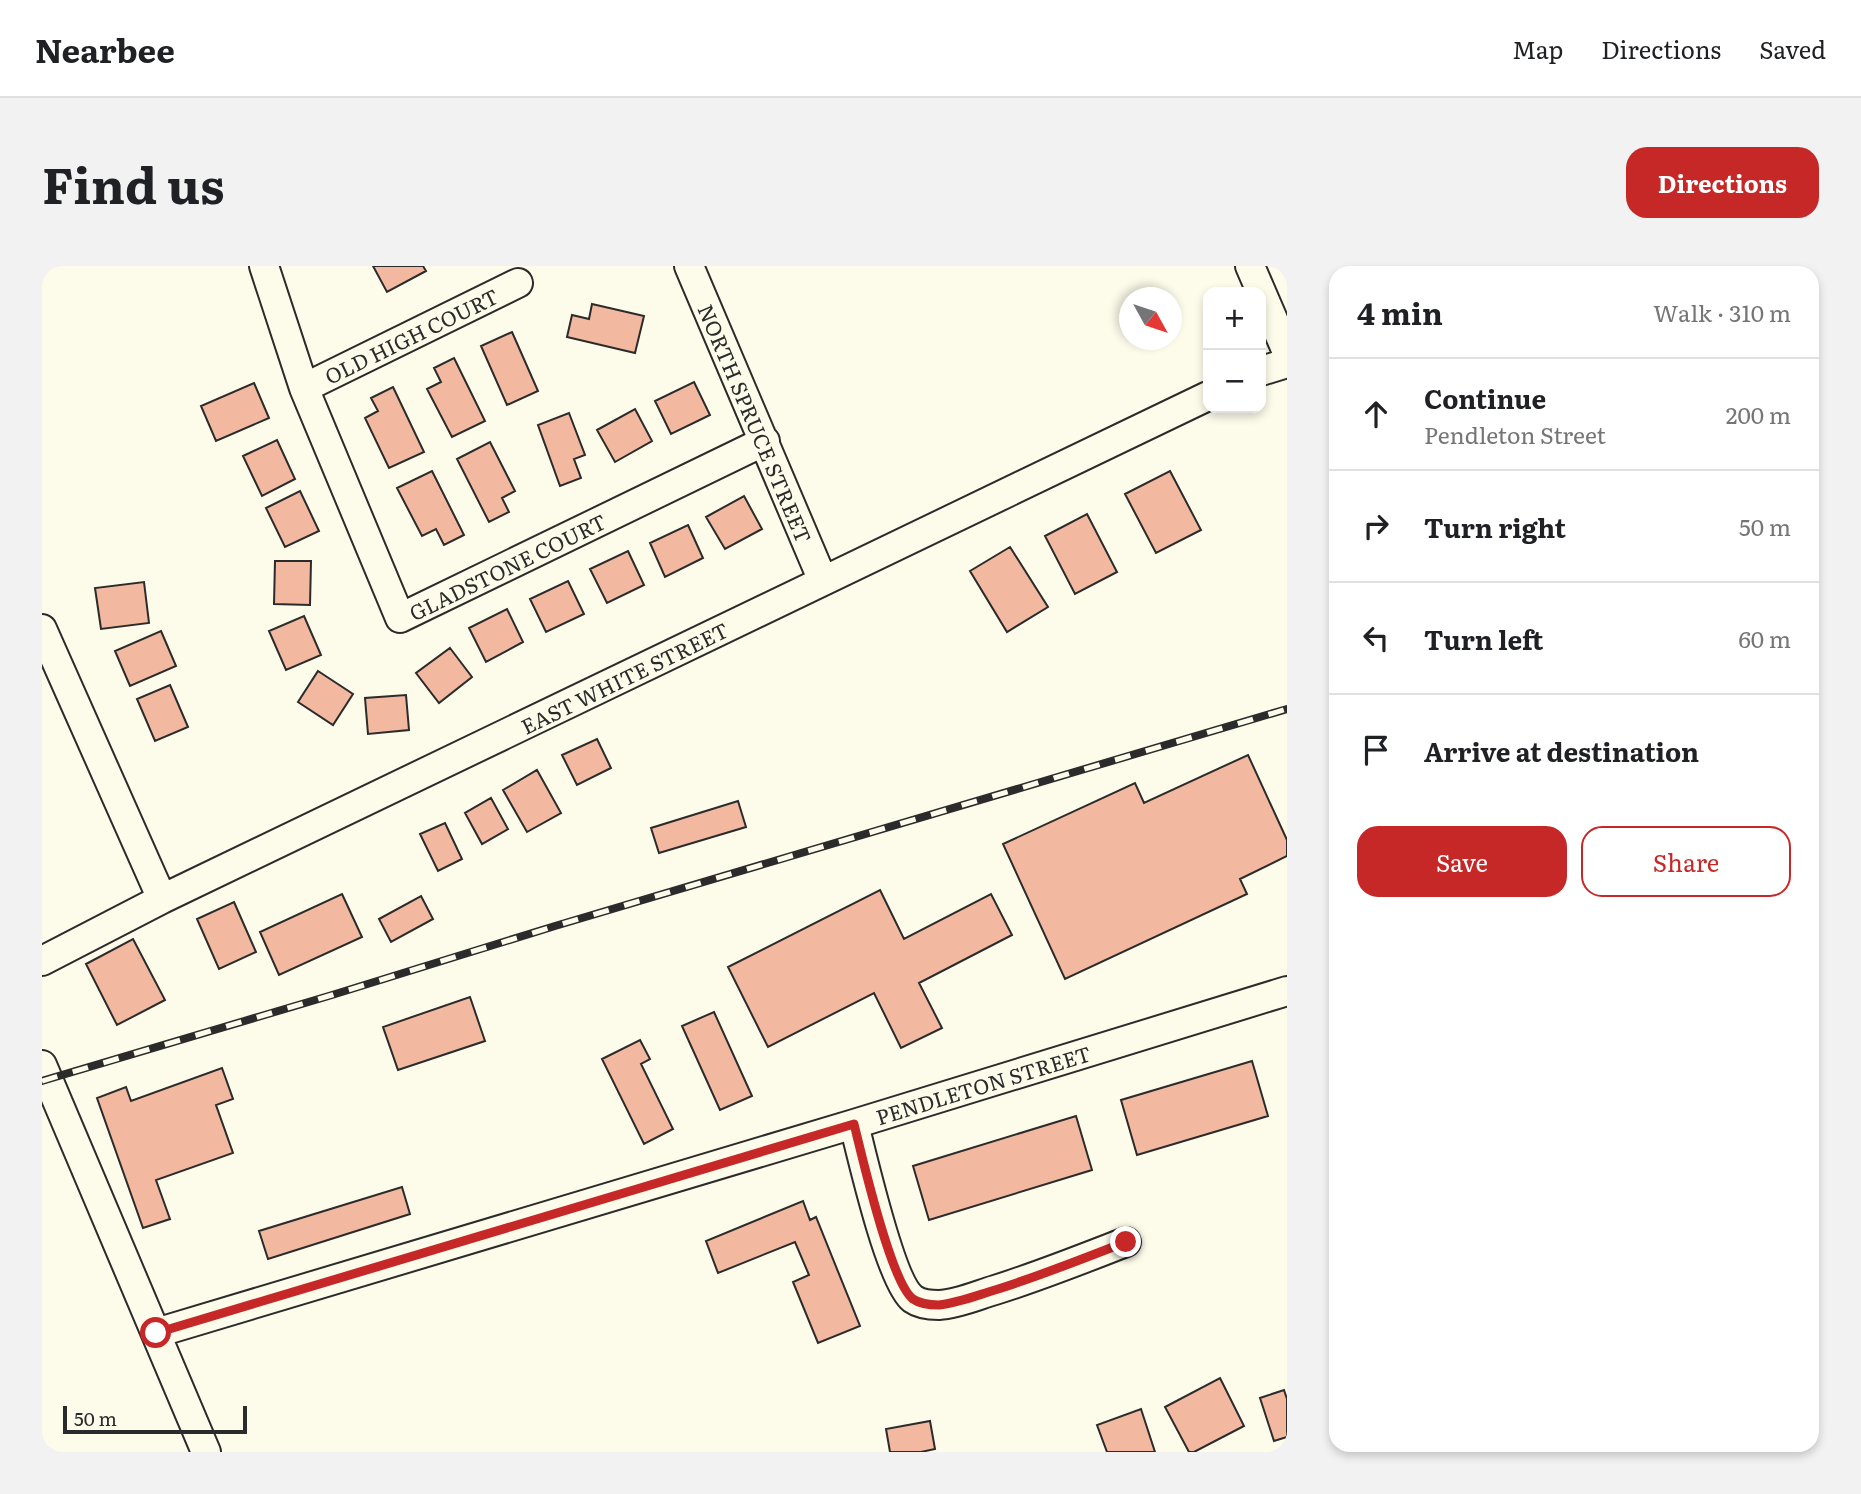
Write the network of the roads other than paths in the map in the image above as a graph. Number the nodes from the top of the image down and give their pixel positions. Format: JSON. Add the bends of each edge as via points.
{"nodes":[{"id":1,"x":264,"y":266,"type":"edge"},
{"id":2,"x":689,"y":266,"type":"edge"},
{"id":3,"x":1250,"y":266,"type":"edge"},
{"id":4,"x":518,"y":283,"type":"dead end"},
{"id":5,"x":1287,"y":352,"type":"edge"},
{"id":6,"x":1287,"y":363,"type":"edge"},
{"id":7,"x":1266,"y":369,"type":"edge"},
{"id":8,"x":304,"y":388,"type":"junction"},
{"id":9,"x":1203,"y":398,"type":"edge"},
{"id":10,"x":765,"y":442,"type":"junction"},
{"id":11,"x":823,"y":581,"type":"junction"},
{"id":12,"x":42,"y":629,"type":"edge"},
{"id":13,"x":162,"y":899,"type":"junction"},
{"id":14,"x":42,"y":961,"type":"edge"},
{"id":15,"x":1287,"y":990,"type":"edge"},
{"id":16,"x":42,"y":1065,"type":"edge"},
{"id":17,"x":52,"y":1115,"type":"edge"},
{"id":18,"x":854,"y":1124,"type":"junction"},
{"id":19,"x":1126,"y":1242,"type":"dead end"},
{"id":20,"x":156,"y":1333,"type":"junction"},
{"id":21,"x":206,"y":1452,"type":"edge"}],
"edges":[{"from":1,"to":8,"type":"street","name":"GLADSTONE COURT"},
{"from":2,"to":10,"type":"street","name":"NORTH SPRUCE STREET"},
{"from":3,"to":5,"type":"street"},
{"from":4,"to":8,"type":"street","name":"OLD HIGH COURT"},
{"from":6,"to":7,"type":"street"},
{"from":8,"to":10,"type":"street","name":"GLADSTONE COURT","via":[[400,618]]},
{"from":9,"to":11,"type":"street","name":"EAST WHITE STREET"},
{"from":10,"to":11,"type":"street","name":"NORTH SPRUCE STREET"},
{"from":11,"to":13,"type":"street","name":"EAST WHITE STREET"},
{"from":12,"to":13,"type":"street"},
{"from":13,"to":14,"type":"street","name":"EAST WHITE STREET"},
{"from":15,"to":18,"type":"street","name":"PENDLETON STREET"},
{"from":16,"to":17,"type":"street"},
{"from":17,"to":20,"type":"street"},
{"from":18,"to":19,"type":"street","via":[[896,1272],[914,1300],[941,1305],[970,1298]]},
{"from":18,"to":20,"type":"street","name":"PENDLETON STREET"},
{"from":20,"to":21,"type":"street"}]}
